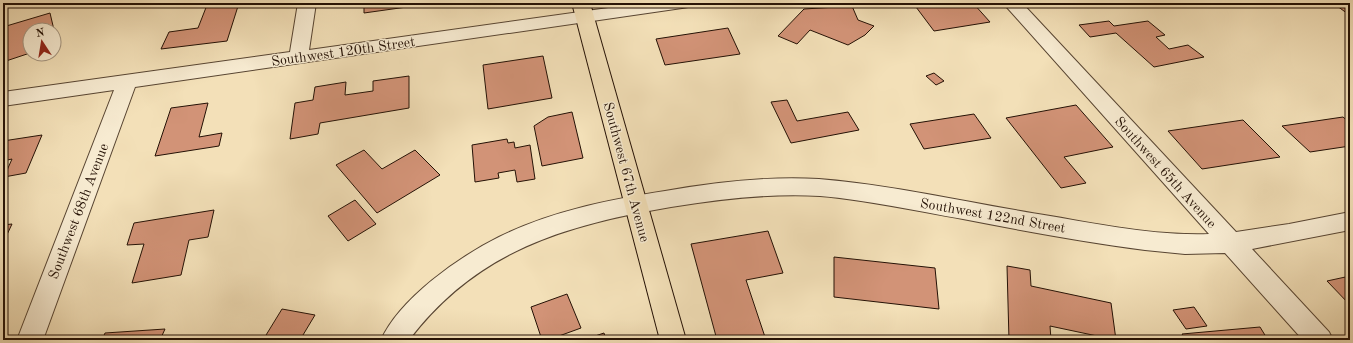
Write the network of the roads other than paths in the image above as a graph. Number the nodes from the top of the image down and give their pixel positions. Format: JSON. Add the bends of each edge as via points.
{"nodes":[{"id":1,"x":307,"y":3,"type":"edge"},
{"id":2,"x":682,"y":3,"type":"edge"},
{"id":3,"x":1012,"y":3,"type":"edge"},
{"id":4,"x":583,"y":10,"type":"edge"},
{"id":5,"x":299,"y":57,"type":"junction"},
{"id":6,"x":126,"y":82,"type":"junction"},
{"id":7,"x":3,"y":99,"type":"edge"},
{"id":8,"x":636,"y":204,"type":"junction"},
{"id":9,"x":1350,"y":221,"type":"edge"},
{"id":10,"x":1230,"y":242,"type":"junction"},
{"id":11,"x":30,"y":340,"type":"edge"},
{"id":12,"x":394,"y":340,"type":"edge"},
{"id":13,"x":673,"y":340,"type":"edge"},
{"id":14,"x":1320,"y":340,"type":"edge"}],
"edges":[{"from":1,"to":5,"type":"street"},
{"from":2,"to":4,"type":"street","name":"Southwest 120th Street"},
{"from":3,"to":10,"type":"street","name":"Southwest 65th Avenue"},
{"from":4,"to":5,"type":"street","name":"Southwest 120th Street"},
{"from":4,"to":8,"type":"main road","name":"Southwest 67th Avenue"},
{"from":5,"to":6,"type":"street","name":"Southwest 120th Street"},
{"from":6,"to":7,"type":"street","name":"Southwest 120th Street"},
{"from":6,"to":11,"type":"street","name":"Southwest 68th Avenue"},
{"from":8,"to":10,"type":"street","name":"Southwest 122nd Street","via":[[751,188],[817,188],[1140,239],[1184,244]]},
{"from":8,"to":12,"type":"street","name":"Southwest 122nd Street","via":[[553,224],[487,254],[427,301]]},
{"from":8,"to":13,"type":"main road","name":"Southwest 67th Avenue"},
{"from":9,"to":10,"type":"street","name":"Southwest 122nd Street","via":[[1257,240]]},
{"from":10,"to":14,"type":"street","name":"Southwest 65th Avenue"}]}
